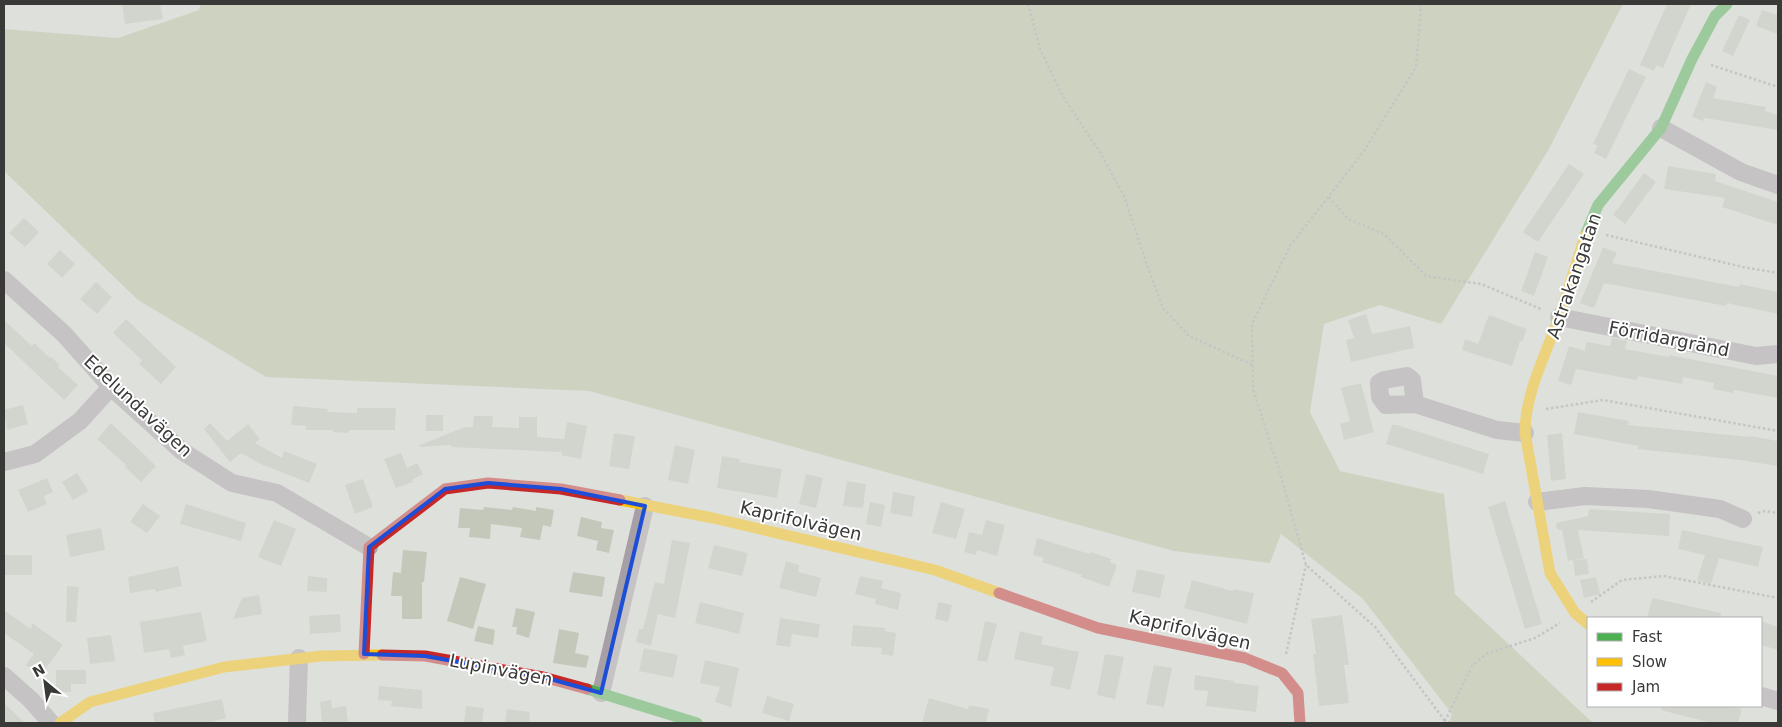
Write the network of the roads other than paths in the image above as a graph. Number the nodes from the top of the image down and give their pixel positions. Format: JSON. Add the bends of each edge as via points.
{"nodes":[{"id":1,"x":1727,"y":4,"type":"edge"},
{"id":2,"x":1661,"y":128,"type":"junction"},
{"id":3,"x":1778,"y":185,"type":"edge"},
{"id":4,"x":4,"y":280,"type":"edge"},
{"id":5,"x":1559,"y":317,"type":"junction"},
{"id":6,"x":1778,"y":354,"type":"edge"},
{"id":7,"x":111,"y":386,"type":"junction"},
{"id":8,"x":1415,"y":404,"type":"dead end"},
{"id":9,"x":1525,"y":433,"type":"junction"},
{"id":10,"x":4,"y":462,"type":"edge"},
{"id":11,"x":1537,"y":502,"type":"junction"},
{"id":12,"x":645,"y":506,"type":"junction"},
{"id":13,"x":1743,"y":519,"type":"road end"},
{"id":14,"x":369,"y":547,"type":"junction"},
{"id":15,"x":1587,"y":623,"type":"edge"},
{"id":16,"x":364,"y":654,"type":"junction"},
{"id":17,"x":299,"y":658,"type":"junction"},
{"id":18,"x":4,"y":676,"type":"edge"},
{"id":19,"x":601,"y":692,"type":"junction"},
{"id":20,"x":1762,"y":696,"type":"edge"},
{"id":21,"x":1778,"y":702,"type":"edge"},
{"id":22,"x":52,"y":723,"type":"edge"},
{"id":23,"x":60,"y":723,"type":"edge"},
{"id":24,"x":297,"y":723,"type":"edge"},
{"id":25,"x":697,"y":723,"type":"edge"},
{"id":26,"x":1300,"y":723,"type":"edge"}],
"edges":[{"from":1,"to":2,"type":"street","name":"Astrakangatan","via":[[1715,16],[1692,59]]},
{"from":2,"to":3,"type":"street","via":[[1741,172]]},
{"from":2,"to":5,"type":"street","name":"Astrakangatan","via":[[1598,206]]},
{"from":4,"to":7,"type":"street","name":"Edelundavägen","via":[[64,334]]},
{"from":5,"to":6,"type":"street","name":"Förridargränd","via":[[1756,356]]},
{"from":5,"to":9,"type":"street","name":"Astrakangatan","via":[[1529,398]]},
{"from":7,"to":10,"type":"street","via":[[80,421],[35,454]]},
{"from":7,"to":14,"type":"street","name":"Edelundavägen","via":[[182,451],[232,483],[277,494]]},
{"from":8,"to":9,"type":"street","via":[[1497,430]]},
{"from":9,"to":11,"type":"street","name":"Astrakangatan"},
{"from":11,"to":13,"type":"street","via":[[1585,496],[1648,499],[1720,509]]},
{"from":11,"to":15,"type":"street","name":"Astrakangatan","via":[[1550,574],[1575,613]]},
{"from":12,"to":14,"type":"street","name":"Kaprifolvägen","via":[[561,489],[488,483],[445,489]]},
{"from":12,"to":19,"type":"street"},
{"from":12,"to":26,"type":"street","name":"Kaprifolvägen","via":[[713,518],[935,570],[1098,628],[1245,658],[1282,672],[1298,693]]},
{"from":14,"to":16,"type":"street"},
{"from":16,"to":17,"type":"street","name":"Lupinvägen"},
{"from":16,"to":19,"type":"street","name":"Lupinvägen","via":[[425,656],[542,677]]},
{"from":17,"to":23,"type":"street","name":"Lupinvägen","via":[[224,667],[127,691],[90,702]]},
{"from":17,"to":24,"type":"street"},
{"from":18,"to":22,"type":"street"},
{"from":19,"to":25,"type":"street","name":"Lupinvägen"},
{"from":20,"to":21,"type":"street"}]}
